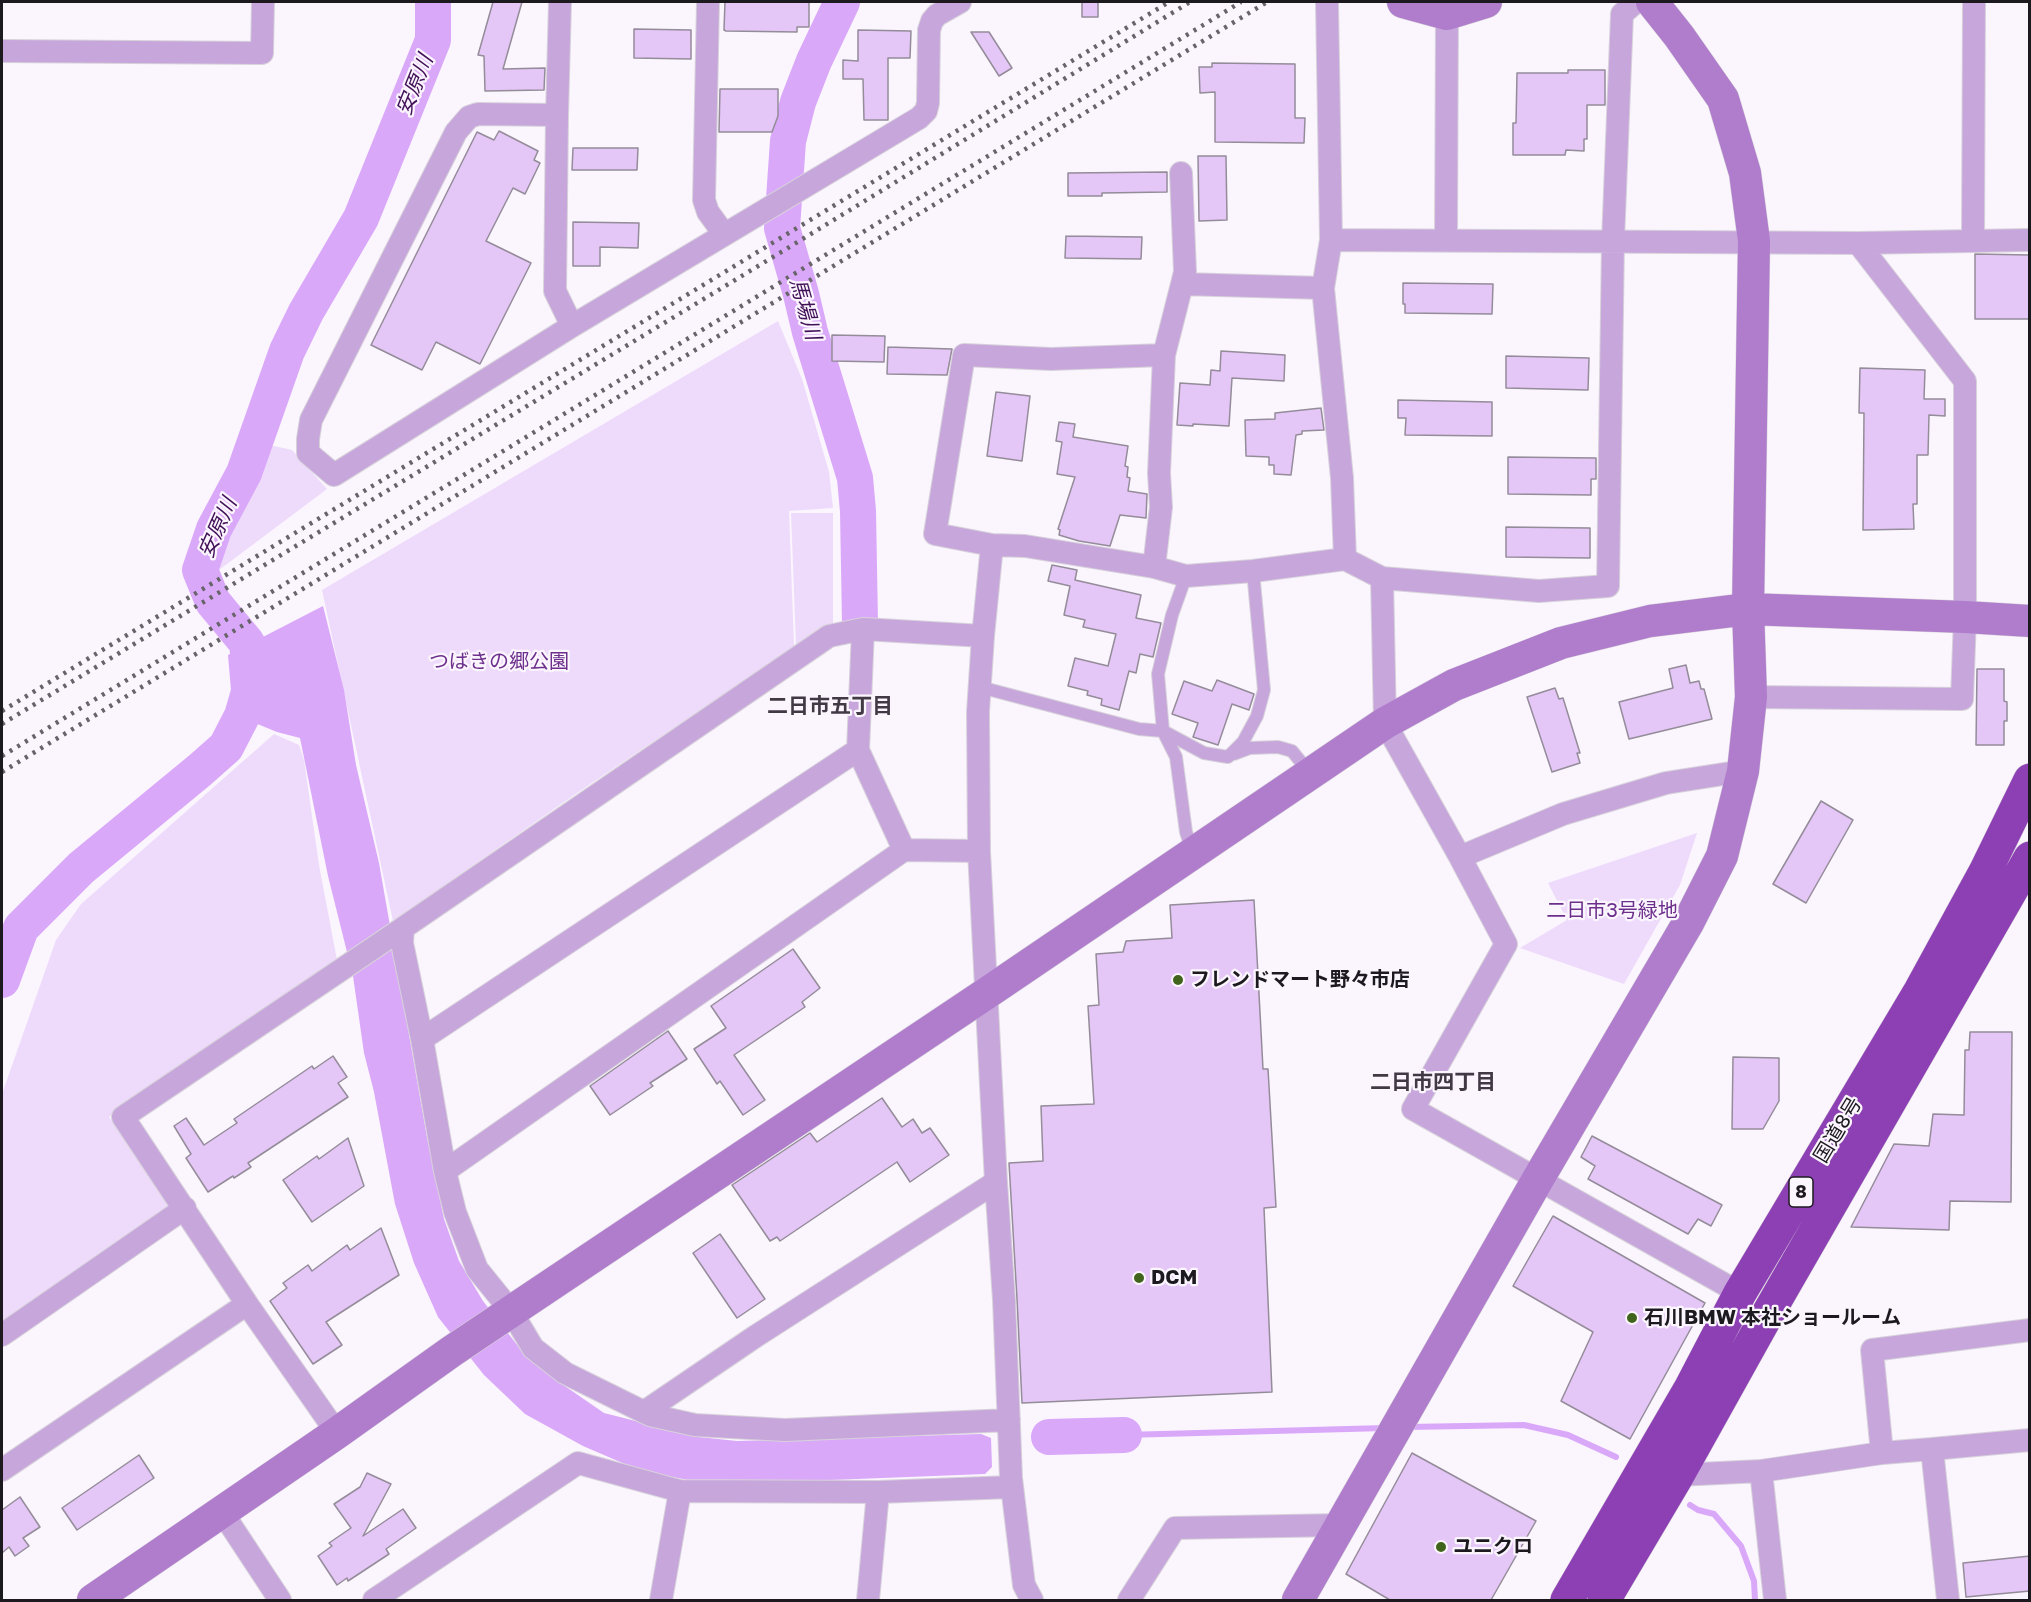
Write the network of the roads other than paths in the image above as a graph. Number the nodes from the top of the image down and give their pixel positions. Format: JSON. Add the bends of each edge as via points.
{"nodes":[{"id":1,"x":263,"y":2,"type":"edge"},
{"id":2,"x":560,"y":2,"type":"edge"},
{"id":3,"x":708,"y":2,"type":"edge"},
{"id":4,"x":960,"y":2,"type":"edge"},
{"id":5,"x":1328,"y":2,"type":"edge"},
{"id":6,"x":1405,"y":2,"type":"edge"},
{"id":7,"x":1486,"y":2,"type":"edge"},
{"id":8,"x":1636,"y":2,"type":"edge"},
{"id":9,"x":1652,"y":2,"type":"edge"},
{"id":10,"x":1974,"y":2,"type":"edge"},
{"id":11,"x":1447,"y":14,"type":"junction"},
{"id":12,"x":2,"y":51,"type":"edge"},
{"id":13,"x":558,"y":115,"type":"junction"},
{"id":14,"x":1181,"y":173,"type":"dead end"},
{"id":15,"x":724,"y":234,"type":"junction"},
{"id":16,"x":1331,"y":240,"type":"junction"},
{"id":17,"x":1446,"y":240,"type":"junction"},
{"id":18,"x":1973,"y":240,"type":"junction"},
{"id":19,"x":2030,"y":240,"type":"edge"},
{"id":20,"x":1613,"y":241,"type":"junction"},
{"id":21,"x":1754,"y":241,"type":"junction"},
{"id":22,"x":1858,"y":243,"type":"junction"},
{"id":23,"x":1182,"y":284,"type":"junction"},
{"id":24,"x":1323,"y":288,"type":"junction"},
{"id":25,"x":572,"y":326,"type":"junction"},
{"id":26,"x":1164,"y":355,"type":"junction"},
{"id":27,"x":992,"y":545,"type":"junction"},
{"id":28,"x":1345,"y":559,"type":"junction"},
{"id":29,"x":1154,"y":567,"type":"junction"},
{"id":30,"x":1253,"y":571,"type":"junction"},
{"id":31,"x":1186,"y":576,"type":"junction"},
{"id":32,"x":1383,"y":578,"type":"junction"},
{"id":33,"x":1749,"y":609,"type":"junction"},
{"id":34,"x":1965,"y":617,"type":"junction"},
{"id":35,"x":2030,"y":621,"type":"edge"},
{"id":36,"x":863,"y":629,"type":"junction"},
{"id":37,"x":983,"y":636,"type":"junction"},
{"id":38,"x":980,"y":687,"type":"junction"},
{"id":39,"x":1752,"y":697,"type":"junction"},
{"id":40,"x":1385,"y":723,"type":"junction"},
{"id":41,"x":1163,"y":731,"type":"junction"},
{"id":42,"x":858,"y":750,"type":"junction"},
{"id":43,"x":1230,"y":755,"type":"junction"},
{"id":44,"x":1743,"y":771,"type":"junction"},
{"id":45,"x":1311,"y":773,"type":"junction"},
{"id":46,"x":2030,"y":780,"type":"edge"},
{"id":47,"x":904,"y":850,"type":"junction"},
{"id":48,"x":979,"y":851,"type":"junction"},
{"id":49,"x":1193,"y":853,"type":"junction"},
{"id":50,"x":1460,"y":857,"type":"junction"},
{"id":51,"x":2030,"y":858,"type":"edge"},
{"id":52,"x":404,"y":928,"type":"junction"},
{"id":53,"x":987,"y":993,"type":"junction"},
{"id":54,"x":422,"y":1040,"type":"junction"},
{"id":55,"x":445,"y":1171,"type":"junction"},
{"id":56,"x":1538,"y":1179,"type":"junction"},
{"id":57,"x":996,"y":1182,"type":"junction"},
{"id":58,"x":185,"y":1209,"type":"junction"},
{"id":59,"x":1740,"y":1293,"type":"junction"},
{"id":60,"x":247,"y":1304,"type":"junction"},
{"id":61,"x":511,"y":1311,"type":"junction"},
{"id":62,"x":2030,"y":1330,"type":"edge"},
{"id":63,"x":2,"y":1335,"type":"edge"},
{"id":64,"x":644,"y":1412,"type":"junction"},
{"id":65,"x":1009,"y":1424,"type":"junction"},
{"id":66,"x":337,"y":1433,"type":"junction"},
{"id":67,"x":2030,"y":1440,"type":"edge"},
{"id":68,"x":1932,"y":1449,"type":"junction"},
{"id":69,"x":1882,"y":1453,"type":"junction"},
{"id":70,"x":2,"y":1470,"type":"edge"},
{"id":71,"x":1761,"y":1471,"type":"junction"},
{"id":72,"x":1678,"y":1475,"type":"junction"},
{"id":73,"x":1011,"y":1482,"type":"junction"},
{"id":74,"x":680,"y":1491,"type":"junction"},
{"id":75,"x":878,"y":1492,"type":"junction"},
{"id":76,"x":222,"y":1512,"type":"junction"},
{"id":77,"x":1341,"y":1525,"type":"junction"},
{"id":78,"x":93,"y":1600,"type":"edge"},
{"id":79,"x":280,"y":1600,"type":"edge"},
{"id":80,"x":374,"y":1600,"type":"edge"},
{"id":81,"x":661,"y":1600,"type":"edge"},
{"id":82,"x":868,"y":1600,"type":"edge"},
{"id":83,"x":1032,"y":1600,"type":"edge"},
{"id":84,"x":1129,"y":1600,"type":"edge"},
{"id":85,"x":1298,"y":1600,"type":"edge"},
{"id":86,"x":1567,"y":1600,"type":"edge"},
{"id":87,"x":1604,"y":1600,"type":"edge"},
{"id":88,"x":1775,"y":1600,"type":"edge"},
{"id":89,"x":1948,"y":1600,"type":"edge"}],
"edges":[{"from":1,"to":12,"type":"street","via":[[262,53]]},
{"from":2,"to":13,"type":"street"},
{"from":3,"to":15,"type":"street","via":[[704,200]]},
{"from":4,"to":15,"type":"street","via":[[932,21],[928,103],[919,118]]},
{"from":5,"to":16,"type":"street"},
{"from":6,"to":11,"type":"street"},
{"from":7,"to":11,"type":"street"},
{"from":8,"to":20,"type":"street","via":[[1622,14]]},
{"from":9,"to":21,"type":"street","via":[[1723,99],[1745,173]]},
{"from":10,"to":18,"type":"street"},
{"from":11,"to":17,"type":"street"},
{"from":13,"to":25,"type":"street","via":[[555,291]]},
{"from":13,"to":25,"type":"street","via":[[478,114],[462,124],[311,420],[308,453],[334,475]]},
{"from":14,"to":23,"type":"street","via":[[1185,272]]},
{"from":15,"to":25,"type":"street"},
{"from":16,"to":17,"type":"street"},
{"from":16,"to":24,"type":"street"},
{"from":17,"to":20,"type":"street"},
{"from":18,"to":19,"type":"street"},
{"from":18,"to":22,"type":"street"},
{"from":20,"to":21,"type":"street"},
{"from":20,"to":32,"type":"street","via":[[1608,586],[1539,591]]},
{"from":21,"to":22,"type":"street"},
{"from":21,"to":33,"type":"street"},
{"from":22,"to":34,"type":"street","via":[[1965,381]]},
{"from":23,"to":24,"type":"street"},
{"from":23,"to":26,"type":"street"},
{"from":24,"to":28,"type":"street","via":[[1341,467]]},
{"from":26,"to":27,"type":"street","via":[[1051,359],[964,355],[935,534]]},
{"from":26,"to":29,"type":"street","via":[[1161,507]]},
{"from":27,"to":29,"type":"street","via":[[1025,546]]},
{"from":27,"to":37,"type":"street"},
{"from":28,"to":30,"type":"street"},
{"from":28,"to":32,"type":"street"},
{"from":29,"to":31,"type":"street"},
{"from":30,"to":31,"type":"street"},
{"from":30,"to":43,"type":"lane","via":[[1264,690],[1257,716],[1243,742]]},
{"from":31,"to":41,"type":"lane","via":[[1158,674]]},
{"from":32,"to":40,"type":"street"},
{"from":33,"to":34,"type":"street"},
{"from":33,"to":39,"type":"street"},
{"from":33,"to":40,"type":"street","via":[[1650,621],[1561,643],[1454,685]]},
{"from":34,"to":35,"type":"street"},
{"from":34,"to":39,"type":"street","via":[[1962,699]]},
{"from":36,"to":37,"type":"street"},
{"from":36,"to":42,"type":"street"},
{"from":36,"to":52,"type":"street","via":[[829,636]]},
{"from":37,"to":38,"type":"street"},
{"from":38,"to":41,"type":"lane","via":[[1139,729]]},
{"from":38,"to":48,"type":"street"},
{"from":39,"to":44,"type":"street"},
{"from":40,"to":45,"type":"street"},
{"from":40,"to":50,"type":"street"},
{"from":41,"to":43,"type":"lane","via":[[1204,753]]},
{"from":41,"to":49,"type":"lane","via":[[1176,757],[1186,831]]},
{"from":42,"to":47,"type":"street"},
{"from":42,"to":54,"type":"street"},
{"from":43,"to":45,"type":"lane","via":[[1250,748],[1278,747],[1292,751]]},
{"from":44,"to":50,"type":"street","via":[[1666,783],[1563,814]]},
{"from":44,"to":56,"type":"street","via":[[1722,856],[1688,922]]},
{"from":45,"to":49,"type":"street"},
{"from":46,"to":59,"type":"highway","name":"国道8号","number":"8","via":[[1920,991]]},
{"from":47,"to":48,"type":"street"},
{"from":47,"to":55,"type":"street"},
{"from":48,"to":53,"type":"street"},
{"from":49,"to":53,"type":"street"},
{"from":50,"to":56,"type":"street","via":[[1506,944],[1413,1109]]},
{"from":51,"to":72,"type":"highway","name":"国道8号","number":"8"},
{"from":52,"to":54,"type":"street","via":[[402,943]]},
{"from":52,"to":58,"type":"street","via":[[123,1118]]},
{"from":53,"to":57,"type":"street"},
{"from":53,"to":61,"type":"street"},
{"from":54,"to":55,"type":"street"},
{"from":55,"to":61,"type":"street","via":[[455,1212],[477,1269]]},
{"from":56,"to":59,"type":"street"},
{"from":56,"to":77,"type":"street"},
{"from":57,"to":64,"type":"street"},
{"from":57,"to":65,"type":"street"},
{"from":58,"to":60,"type":"street"},
{"from":58,"to":63,"type":"street"},
{"from":59,"to":86,"type":"highway","name":"国道8号","number":"8","via":[[1691,1387]]},
{"from":60,"to":66,"type":"street"},
{"from":60,"to":70,"type":"street"},
{"from":61,"to":64,"type":"street","via":[[533,1348],[565,1373]]},
{"from":61,"to":66,"type":"street"},
{"from":62,"to":69,"type":"street","via":[[1872,1350]]},
{"from":64,"to":65,"type":"street","via":[[695,1425],[785,1430]]},
{"from":65,"to":73,"type":"street"},
{"from":66,"to":76,"type":"street"},
{"from":67,"to":68,"type":"street"},
{"from":68,"to":69,"type":"street"},
{"from":68,"to":89,"type":"street"},
{"from":69,"to":71,"type":"street"},
{"from":71,"to":72,"type":"street"},
{"from":71,"to":88,"type":"street"},
{"from":72,"to":87,"type":"highway","name":"国道8号","number":"8"},
{"from":73,"to":75,"type":"street"},
{"from":73,"to":83,"type":"street","via":[[1024,1585]]},
{"from":74,"to":75,"type":"street"},
{"from":74,"to":80,"type":"street","via":[[578,1463]]},
{"from":74,"to":81,"type":"street"},
{"from":75,"to":82,"type":"street"},
{"from":76,"to":78,"type":"street"},
{"from":76,"to":79,"type":"street"},
{"from":77,"to":84,"type":"street","via":[[1174,1528]]},
{"from":77,"to":85,"type":"street"}]}
